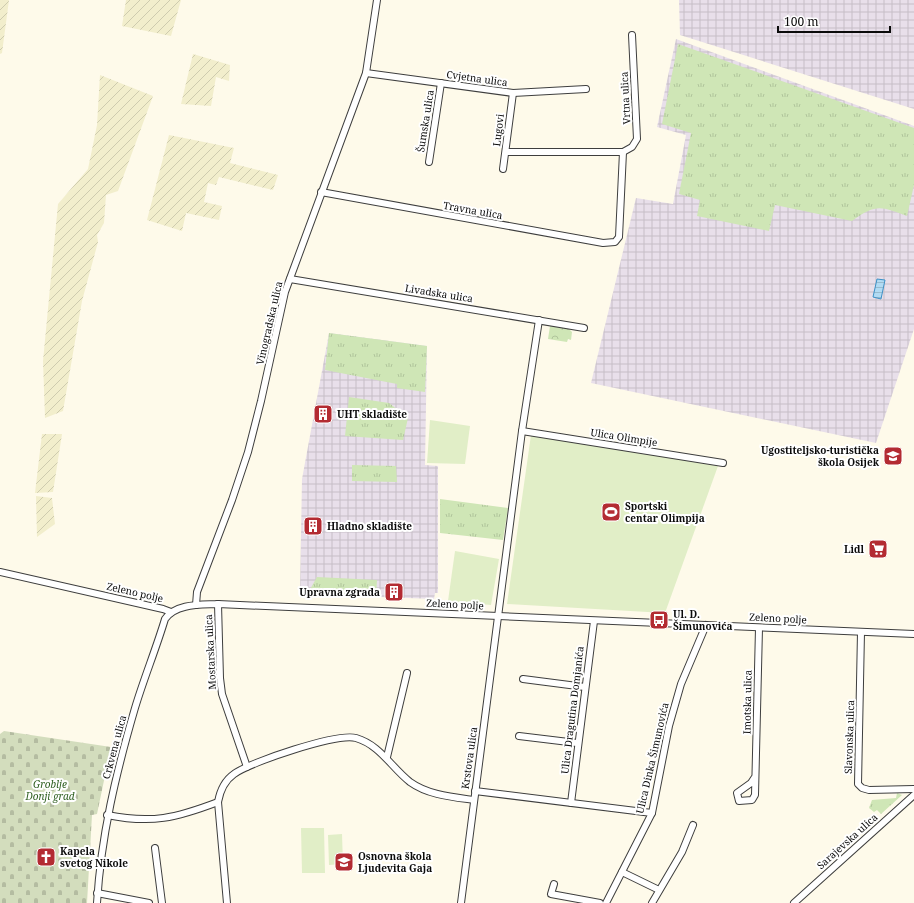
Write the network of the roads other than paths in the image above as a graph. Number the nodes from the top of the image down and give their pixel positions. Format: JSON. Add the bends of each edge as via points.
{"nodes":[{"id":1,"x":377,"y":0,"type":"edge"},
{"id":2,"x":632,"y":35,"type":"dead end"},
{"id":3,"x":366,"y":73,"type":"junction"},
{"id":4,"x":441,"y":83,"type":"junction"},
{"id":5,"x":586,"y":89,"type":"dead end"},
{"id":6,"x":513,"y":93,"type":"junction"},
{"id":7,"x":506,"y":152,"type":"junction"},
{"id":8,"x":623,"y":152,"type":"junction"},
{"id":9,"x":429,"y":162,"type":"dead end"},
{"id":10,"x":503,"y":169,"type":"dead end"},
{"id":11,"x":321,"y":192,"type":"junction"},
{"id":12,"x":290,"y":279,"type":"junction"},
{"id":13,"x":539,"y":320,"type":"junction"},
{"id":14,"x":584,"y":328,"type":"dead end"},
{"id":15,"x":522,"y":430,"type":"junction"},
{"id":16,"x":723,"y":463,"type":"dead end"},
{"id":17,"x":0,"y":572,"type":"edge"},
{"id":18,"x":218,"y":604,"type":"junction"},
{"id":19,"x":196,"y":605,"type":"junction"},
{"id":20,"x":171,"y":612,"type":"junction"},
{"id":21,"x":499,"y":616,"type":"junction"},
{"id":22,"x":594,"y":620,"type":"junction"},
{"id":23,"x":706,"y":625,"type":"junction"},
{"id":24,"x":759,"y":628,"type":"junction"},
{"id":25,"x":861,"y":632,"type":"junction"},
{"id":26,"x":914,"y":634,"type":"edge"},
{"id":27,"x":407,"y":673,"type":"dead end"},
{"id":28,"x":523,"y":679,"type":"dead end"},
{"id":29,"x":585,"y":688,"type":"junction"},
{"id":30,"x":519,"y":736,"type":"dead end"},
{"id":31,"x":577,"y":743,"type":"junction"},
{"id":32,"x":387,"y":757,"type":"junction"},
{"id":33,"x":247,"y":768,"type":"junction"},
{"id":34,"x":756,"y":777,"type":"dead end"},
{"id":35,"x":914,"y":789,"type":"edge"},
{"id":36,"x":475,"y":791,"type":"junction"},
{"id":37,"x":914,"y":795,"type":"edge"},
{"id":38,"x":474,"y":800,"type":"junction"},
{"id":39,"x":218,"y":802,"type":"junction"},
{"id":40,"x":571,"y":803,"type":"junction"},
{"id":41,"x":652,"y":813,"type":"junction"},
{"id":42,"x":107,"y":815,"type":"junction"},
{"id":43,"x":693,"y":825,"type":"dead end"},
{"id":44,"x":155,"y":848,"type":"dead end"},
{"id":45,"x":622,"y":872,"type":"junction"},
{"id":46,"x":554,"y":884,"type":"dead end"},
{"id":47,"x":659,"y":890,"type":"junction"},
{"id":48,"x":98,"y":892,"type":"junction"},
{"id":49,"x":97,"y":903,"type":"edge"},
{"id":50,"x":149,"y":903,"type":"edge"},
{"id":51,"x":162,"y":903,"type":"edge"},
{"id":52,"x":227,"y":903,"type":"edge"},
{"id":53,"x":461,"y":903,"type":"edge"},
{"id":54,"x":600,"y":903,"type":"edge"},
{"id":55,"x":606,"y":903,"type":"edge"},
{"id":56,"x":652,"y":903,"type":"edge"},
{"id":57,"x":794,"y":903,"type":"edge"}],
"edges":[{"from":1,"to":3,"type":"street","name":"Vinogradska ulica"},
{"from":2,"to":8,"type":"street","name":"Vrtna ulica","via":[[638,139],[632,147]]},
{"from":3,"to":4,"type":"street","name":"Cvjetna ulica"},
{"from":3,"to":11,"type":"street","name":"Vinogradska ulica"},
{"from":4,"to":6,"type":"street","name":"Cvjetna ulica"},
{"from":4,"to":9,"type":"street","name":"Šumska ulica"},
{"from":5,"to":6,"type":"street","name":"Cvjetna ulica"},
{"from":6,"to":7,"type":"street","name":"Lugovi"},
{"from":7,"to":8,"type":"street"},
{"from":7,"to":10,"type":"street","name":"Lugovi"},
{"from":8,"to":11,"type":"street","name":"Travna ulica","via":[[619,237],[615,242],[603,243]]},
{"from":11,"to":12,"type":"street","name":"Vinogradska ulica"},
{"from":12,"to":13,"type":"street","name":"Livadska ulica"},
{"from":12,"to":19,"type":"street","name":"Vinogradska ulica","via":[[284,292],[248,452],[200,585]]},
{"from":13,"to":14,"type":"street","name":"Livadska ulica"},
{"from":13,"to":15,"type":"street"},
{"from":15,"to":16,"type":"street","name":"Ulica Olimpije"},
{"from":15,"to":21,"type":"street"},
{"from":17,"to":20,"type":"street","name":"Zeleno polje"},
{"from":18,"to":19,"type":"street","name":"Zeleno polje"},
{"from":18,"to":21,"type":"street","name":"Zeleno polje"},
{"from":18,"to":33,"type":"street","name":"Mostarska ulica","via":[[222,694]]},
{"from":19,"to":20,"type":"street","name":"Zeleno polje"},
{"from":20,"to":42,"type":"street","name":"Crkvena ulica","via":[[165,618],[135,707]]},
{"from":21,"to":22,"type":"street","name":"Zeleno polje"},
{"from":21,"to":36,"type":"street","name":"Krstova ulica"},
{"from":22,"to":23,"type":"street","name":"Zeleno polje"},
{"from":22,"to":29,"type":"street","name":"Ulica Dragutina Domjanića"},
{"from":23,"to":24,"type":"street","name":"Zeleno polje"},
{"from":23,"to":41,"type":"street","name":"Ulica Dinka Šimunovića","via":[[681,684],[669,726]]},
{"from":24,"to":25,"type":"street","name":"Zeleno polje"},
{"from":24,"to":34,"type":"street","name":"Imotska ulica"},
{"from":25,"to":26,"type":"street","name":"Zeleno polje"},
{"from":25,"to":35,"type":"street","name":"Slavonska ulica","via":[[857,780],[860,786],[868,790]]},
{"from":27,"to":32,"type":"street"},
{"from":28,"to":29,"type":"street"},
{"from":29,"to":31,"type":"street","name":"Ulica Dragutina Domjanića"},
{"from":30,"to":31,"type":"street"},
{"from":31,"to":40,"type":"street","name":"Ulica Dragutina Domjanića"},
{"from":32,"to":33,"type":"street","via":[[364,741],[346,737],[328,739]]},
{"from":32,"to":38,"type":"street","via":[[416,786],[446,796]]},
{"from":33,"to":39,"type":"street","via":[[229,779],[222,787]]},
{"from":36,"to":38,"type":"street","name":"Krstova ulica"},
{"from":36,"to":40,"type":"street"},
{"from":37,"to":57,"type":"street","name":"Sarajevska ulica"},
{"from":38,"to":53,"type":"street","name":"Krstova ulica"},
{"from":39,"to":42,"type":"street","via":[[187,814],[166,818],[136,820]]},
{"from":39,"to":52,"type":"street"},
{"from":40,"to":41,"type":"street"},
{"from":41,"to":45,"type":"street","name":"Ulica Dinka Šimunovića"},
{"from":42,"to":48,"type":"street","name":"Crkvena ulica","via":[[100,856]]},
{"from":43,"to":47,"type":"street","via":[[682,852]]},
{"from":44,"to":51,"type":"street"},
{"from":45,"to":47,"type":"street"},
{"from":45,"to":55,"type":"street","name":"Ulica Dinka Šimunovića"},
{"from":46,"to":54,"type":"street","via":[[551,894]]},
{"from":47,"to":56,"type":"street"},
{"from":48,"to":49,"type":"street","name":"Crkvena ulica"},
{"from":48,"to":50,"type":"street"}]}
